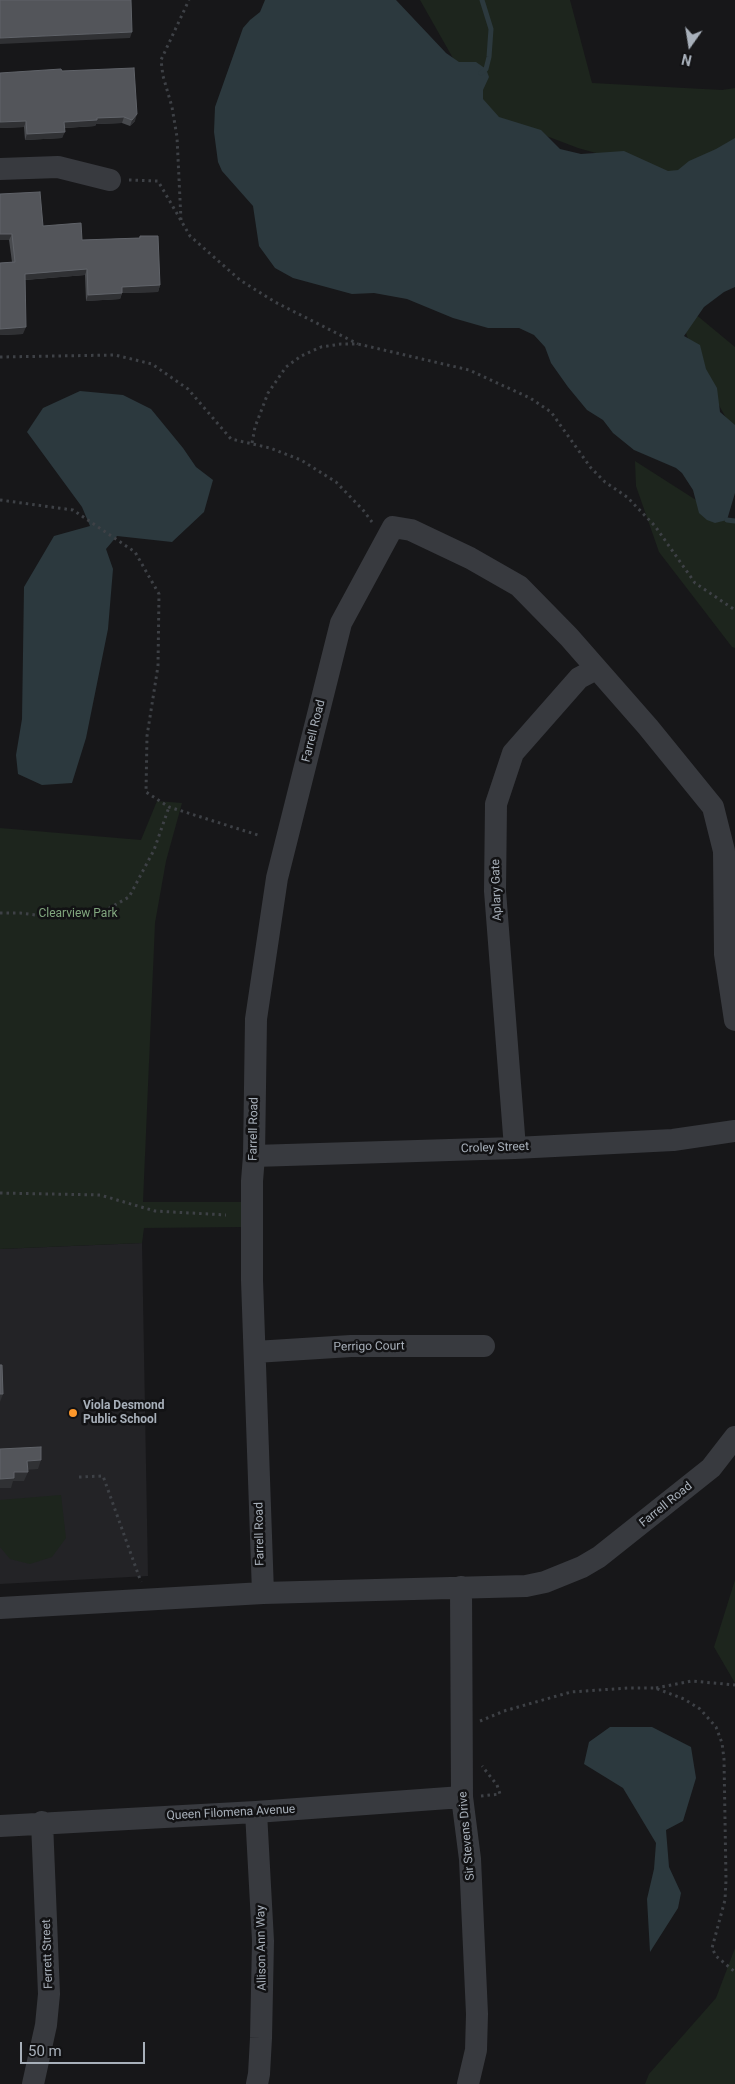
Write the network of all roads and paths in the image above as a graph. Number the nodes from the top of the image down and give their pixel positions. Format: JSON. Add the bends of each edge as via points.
{"nodes":[{"id":1,"x":189,"y":0,"type":"edge"},
{"id":2,"x":0,"y":169,"type":"edge"},
{"id":3,"x":110,"y":180,"type":"joint"},
{"id":4,"x":181,"y":221,"type":"junction"},
{"id":5,"x":358,"y":344,"type":"junction"},
{"id":6,"x":0,"y":357,"type":"edge"},
{"id":7,"x":252,"y":443,"type":"junction"},
{"id":8,"x":0,"y":500,"type":"edge"},
{"id":9,"x":372,"y":522,"type":"dead end"},
{"id":10,"x":735,"y":610,"type":"edge"},
{"id":11,"x":596,"y":669,"type":"junction"},
{"id":12,"x":169,"y":807,"type":"junction"},
{"id":13,"x":261,"y":836,"type":"dead end"},
{"id":14,"x":0,"y":914,"type":"edge"},
{"id":15,"x":735,"y":1020,"type":"edge"},
{"id":16,"x":735,"y":1131,"type":"edge"},
{"id":17,"x":515,"y":1148,"type":"junction"},
{"id":18,"x":254,"y":1156,"type":"junction"},
{"id":19,"x":0,"y":1193,"type":"edge"},
{"id":20,"x":226,"y":1215,"type":"dead end"},
{"id":21,"x":484,"y":1346,"type":"dead end"},
{"id":22,"x":255,"y":1352,"type":"junction"},
{"id":23,"x":735,"y":1437,"type":"edge"},
{"id":24,"x":79,"y":1477,"type":"dead end"},
{"id":25,"x":141,"y":1582,"type":"dead end"},
{"id":26,"x":461,"y":1587,"type":"junction"},
{"id":27,"x":263,"y":1593,"type":"junction"},
{"id":28,"x":0,"y":1608,"type":"edge"},
{"id":29,"x":735,"y":1685,"type":"edge"},
{"id":30,"x":655,"y":1688,"type":"junction"},
{"id":31,"x":474,"y":1723,"type":"dead end"},
{"id":32,"x":480,"y":1762,"type":"dead end"},
{"id":33,"x":462,"y":1797,"type":"junction"},
{"id":34,"x":256,"y":1812,"type":"junction"},
{"id":35,"x":42,"y":1822,"type":"junction"},
{"id":36,"x":0,"y":1826,"type":"edge"},
{"id":37,"x":735,"y":1972,"type":"edge"},
{"id":38,"x":33,"y":2084,"type":"edge"},
{"id":39,"x":257,"y":2084,"type":"edge"},
{"id":40,"x":468,"y":2084,"type":"edge"}],
"edges":[{"from":1,"to":4,"type":"path","via":[[161,60],[177,137]]},
{"from":2,"to":3,"type":"street","via":[[58,167]]},
{"from":3,"to":4,"type":"path","via":[[158,181]]},
{"from":4,"to":5,"type":"path","via":[[190,236],[240,280],[274,302]]},
{"from":5,"to":7,"type":"path","via":[[321,347],[286,367],[268,393]]},
{"from":5,"to":10,"type":"path","via":[[469,370],[530,398],[551,412],[591,468],[655,526],[695,583]]},
{"from":6,"to":7,"type":"path","via":[[115,354],[152,364],[188,389],[231,439]]},
{"from":7,"to":9,"type":"path","via":[[301,460],[336,482]]},
{"from":8,"to":12,"type":"path","via":[[73,510],[135,552],[159,594],[158,666],[147,736],[146,792]]},
{"from":11,"to":15,"type":"street","name":"Farrell Road","via":[[713,807],[724,851],[725,954]]},
{"from":11,"to":17,"type":"street","name":"Aplary Gate","via":[[580,678],[512,752],[496,804],[495,891]]},
{"from":11,"to":18,"type":"street","name":"Farrell Road","via":[[519,586],[411,530],[393,527],[341,623],[277,878],[256,1019]]},
{"from":12,"to":13,"type":"path"},
{"from":12,"to":14,"type":"path","via":[[154,850],[129,897],[101,913],[59,918]]},
{"from":16,"to":17,"type":"street","name":"Croley Street","via":[[673,1140]]},
{"from":17,"to":18,"type":"street","name":"Croley Street"},
{"from":18,"to":22,"type":"street","name":"Farrell Road"},
{"from":19,"to":20,"type":"path","via":[[100,1195],[155,1211]]},
{"from":21,"to":22,"type":"street","name":"Perrigo Court","via":[[351,1346]]},
{"from":22,"to":27,"type":"street","name":"Farrell Road"},
{"from":23,"to":26,"type":"street","name":"Farrell Road","via":[[711,1468],[600,1557],[582,1567],[526,1586]]},
{"from":24,"to":25,"type":"path","via":[[103,1476]]},
{"from":26,"to":27,"type":"street","name":"Farrell Road"},
{"from":26,"to":33,"type":"street","name":"Sir Stevens Drive"},
{"from":27,"to":28,"type":"street","name":"Farrell Road"},
{"from":29,"to":30,"type":"path","via":[[692,1681]]},
{"from":30,"to":31,"type":"path","via":[[571,1692]]},
{"from":30,"to":37,"type":"path","via":[[700,1709],[716,1727],[722,1743],[726,1880],[712,1948],[716,1956]]},
{"from":32,"to":33,"type":"path","via":[[500,1794]]},
{"from":33,"to":34,"type":"street","name":"Queen Filomena Avenue"},
{"from":33,"to":40,"type":"street","name":"Sir Stevens Drive","via":[[470,1859],[477,2014],[476,2050]]},
{"from":34,"to":35,"type":"street","name":"Queen Filomena Avenue"},
{"from":34,"to":39,"type":"street","name":"Allison Ann Way","via":[[263,1942],[262,2038]]},
{"from":35,"to":36,"type":"street","name":"Queen Filomena Avenue"},
{"from":35,"to":38,"type":"street","name":"Ferrett Street","via":[[49,1994]]}]}
